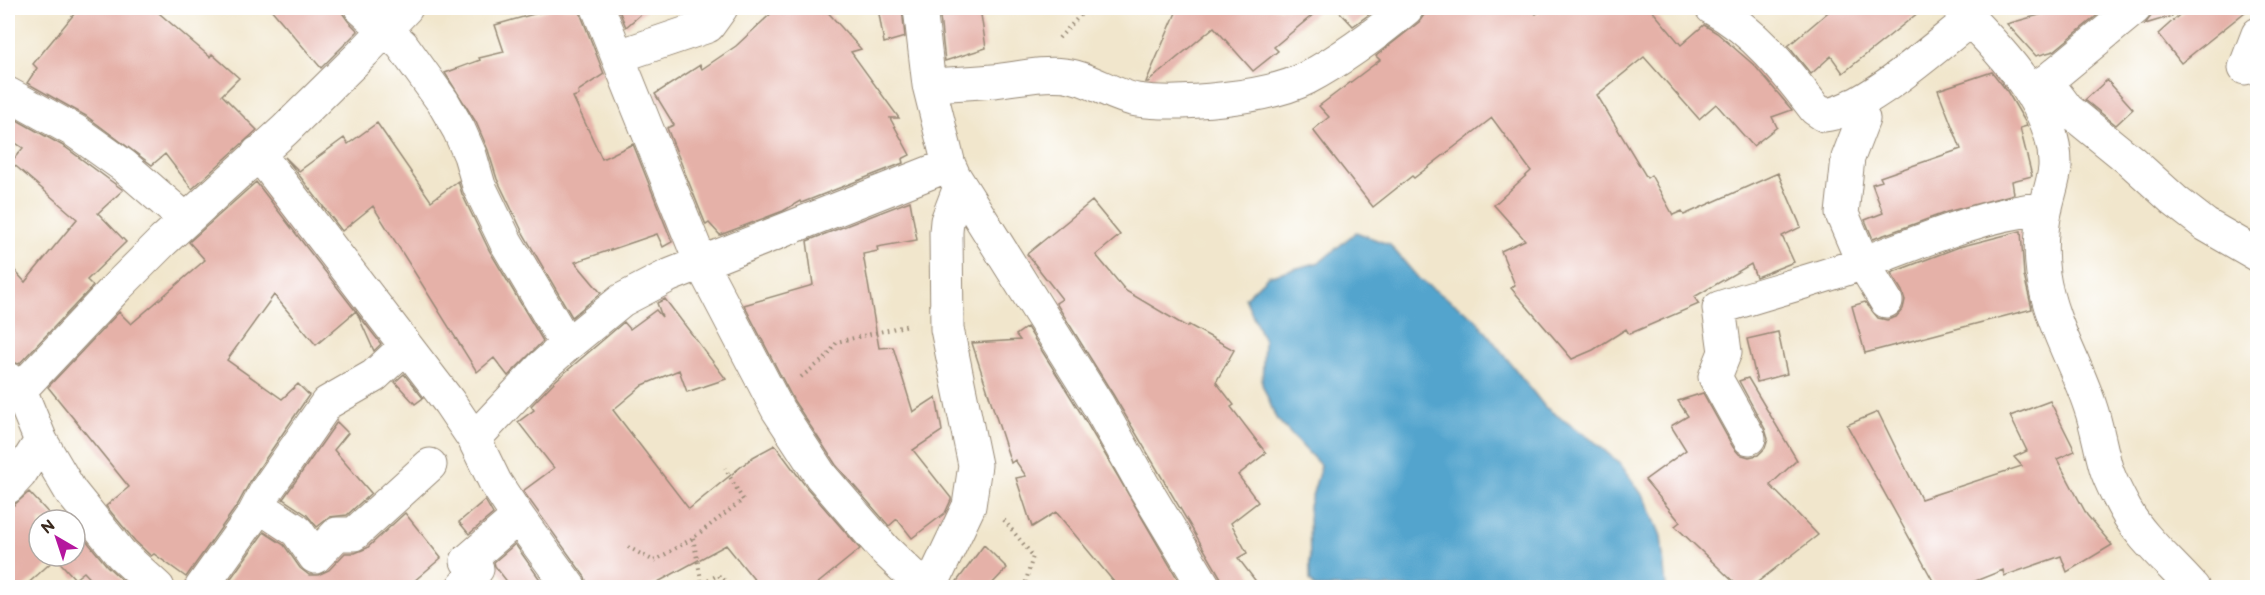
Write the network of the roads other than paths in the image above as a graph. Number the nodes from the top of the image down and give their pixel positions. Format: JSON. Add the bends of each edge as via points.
{"nodes":[{"id":1,"x":598,"y":8,"type":"edge"},
{"id":2,"x":721,"y":8,"type":"edge"},
{"id":3,"x":920,"y":8,"type":"edge"},
{"id":4,"x":1407,"y":8,"type":"edge"},
{"id":5,"x":1712,"y":8,"type":"edge"},
{"id":6,"x":2135,"y":8,"type":"edge"},
{"id":7,"x":1964,"y":14,"type":"edge"},
{"id":8,"x":384,"y":15,"type":"edge"},
{"id":9,"x":2258,"y":34,"type":"edge"},
{"id":10,"x":619,"y":56,"type":"junction"},
{"id":11,"x":2245,"y":68,"type":"dead end"},
{"id":12,"x":929,"y":85,"type":"junction"},
{"id":13,"x":2039,"y":87,"type":"junction"},
{"id":14,"x":8,"y":94,"type":"edge"},
{"id":15,"x":1853,"y":105,"type":"junction"},
{"id":16,"x":258,"y":153,"type":"junction"},
{"id":17,"x":955,"y":176,"type":"junction"},
{"id":18,"x":2046,"y":208,"type":"junction"},
{"id":19,"x":186,"y":219,"type":"junction"},
{"id":20,"x":2258,"y":255,"type":"edge"},
{"id":21,"x":1863,"y":262,"type":"junction"},
{"id":22,"x":701,"y":263,"type":"junction"},
{"id":23,"x":1886,"y":301,"type":"dead end"},
{"id":24,"x":567,"y":345,"type":"junction"},
{"id":25,"x":405,"y":347,"type":"junction"},
{"id":26,"x":14,"y":385,"type":"edge"},
{"id":27,"x":1749,"y":438,"type":"dead end"},
{"id":28,"x":474,"y":439,"type":"junction"},
{"id":29,"x":41,"y":441,"type":"junction"},
{"id":30,"x":430,"y":465,"type":"dead end"},
{"id":31,"x":8,"y":487,"type":"edge"},
{"id":32,"x":259,"y":506,"type":"junction"},
{"id":33,"x":518,"y":517,"type":"junction"},
{"id":34,"x":158,"y":588,"type":"edge"},
{"id":35,"x":201,"y":588,"type":"edge"},
{"id":36,"x":462,"y":588,"type":"edge"},
{"id":37,"x":570,"y":588,"type":"edge"},
{"id":38,"x":925,"y":588,"type":"edge"},
{"id":39,"x":930,"y":588,"type":"edge"},
{"id":40,"x":1205,"y":588,"type":"edge"},
{"id":41,"x":2193,"y":588,"type":"edge"}],
"edges":[{"from":1,"to":10,"type":"street"},
{"from":2,"to":10,"type":"street","via":[[708,26]]},
{"from":3,"to":12,"type":"street"},
{"from":4,"to":12,"type":"street","via":[[1306,79],[1255,93],[1190,101],[1147,101],[1129,99],[1079,78],[1049,73]]},
{"from":5,"to":15,"type":"street","via":[[1761,44],[1819,113],[1829,115]]},
{"from":6,"to":13,"type":"street"},
{"from":7,"to":13,"type":"street","via":[[2009,63]]},
{"from":7,"to":15,"type":"street","via":[[1892,81]]},
{"from":8,"to":16,"type":"street","via":[[364,52]]},
{"from":8,"to":24,"type":"street","via":[[459,130],[479,186],[506,242]]},
{"from":9,"to":11,"type":"street"},
{"from":10,"to":22,"type":"street"},
{"from":12,"to":17,"type":"street"},
{"from":13,"to":18,"type":"street","via":[[2054,156]]},
{"from":13,"to":20,"type":"street","via":[[2206,225]]},
{"from":14,"to":19,"type":"street","via":[[75,131],[124,166]]},
{"from":15,"to":21,"type":"street","via":[[1863,119],[1848,158],[1842,214]]},
{"from":16,"to":19,"type":"street"},
{"from":16,"to":25,"type":"street"},
{"from":17,"to":22,"type":"street"},
{"from":17,"to":39,"type":"street","via":[[947,221],[947,329],[975,465],[970,500]]},
{"from":17,"to":40,"type":"street","via":[[1098,405]]},
{"from":18,"to":21,"type":"street","via":[[1953,229]]},
{"from":18,"to":41,"type":"street","via":[[2041,244],[2050,307],[2091,408],[2106,470],[2125,510]]},
{"from":19,"to":26,"type":"street"},
{"from":21,"to":23,"type":"street"},
{"from":21,"to":27,"type":"street","via":[[1719,308],[1725,352],[1715,378]]},
{"from":22,"to":24,"type":"street","via":[[622,300]]},
{"from":22,"to":38,"type":"street","via":[[800,446],[885,550]]},
{"from":24,"to":28,"type":"street"},
{"from":25,"to":28,"type":"street"},
{"from":25,"to":32,"type":"street","via":[[374,376],[327,403]]},
{"from":26,"to":29,"type":"street"},
{"from":28,"to":33,"type":"street"},
{"from":29,"to":31,"type":"street"},
{"from":29,"to":34,"type":"street","via":[[98,527]]},
{"from":30,"to":32,"type":"street","via":[[354,534],[337,534],[315,557],[297,531]]},
{"from":32,"to":35,"type":"street"},
{"from":33,"to":36,"type":"street","via":[[467,561],[477,569]]},
{"from":33,"to":37,"type":"street"}]}
